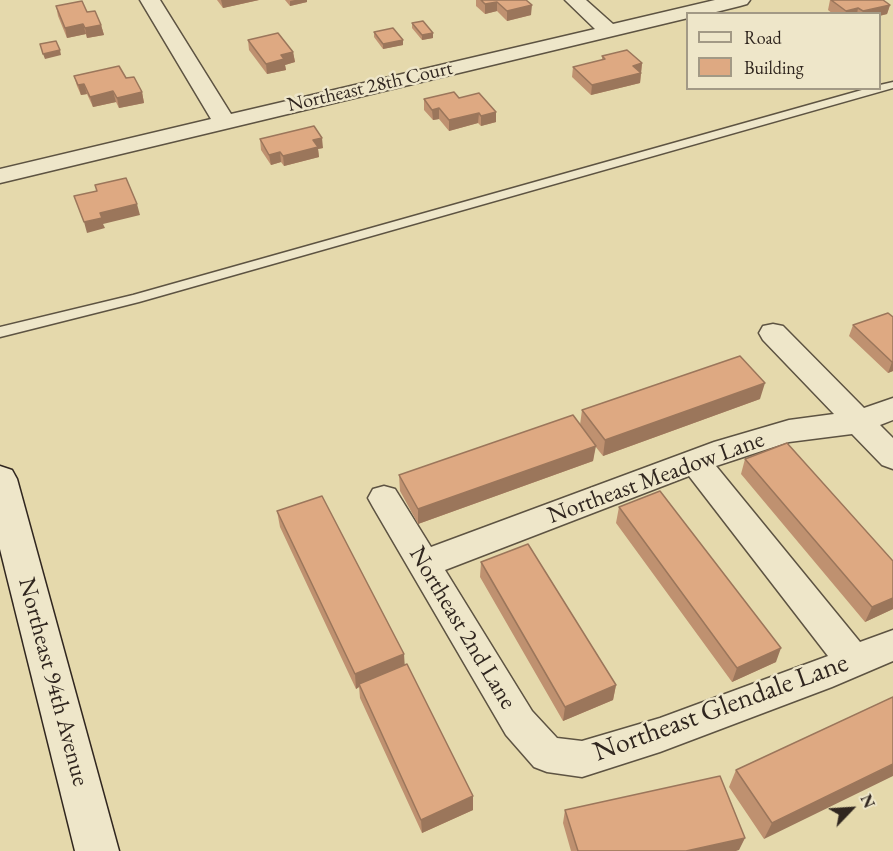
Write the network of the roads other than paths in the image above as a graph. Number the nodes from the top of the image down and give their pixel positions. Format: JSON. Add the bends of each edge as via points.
{"nodes":[{"id":1,"x":150,"y":0,"type":"edge"},
{"id":2,"x":574,"y":0,"type":"edge"},
{"id":3,"x":740,"y":0,"type":"edge"},
{"id":4,"x":689,"y":12,"type":"edge"},
{"id":5,"x":686,"y":13,"type":"edge"},
{"id":6,"x":609,"y":31,"type":"junction"},
{"id":7,"x":875,"y":90,"type":"edge"},
{"id":8,"x":224,"y":122,"type":"junction"},
{"id":9,"x":0,"y":176,"type":"edge"},
{"id":10,"x":0,"y":332,"type":"edge"},
{"id":11,"x":773,"y":333,"type":"dead end"},
{"id":12,"x":893,"y":409,"type":"edge"},
{"id":13,"x":857,"y":422,"type":"junction"},
{"id":14,"x":893,"y":457,"type":"edge"},
{"id":15,"x":695,"y":462,"type":"junction"},
{"id":16,"x":0,"y":479,"type":"edge"},
{"id":17,"x":384,"y":498,"type":"dead end"},
{"id":18,"x":424,"y":564,"type":"junction"},
{"id":19,"x":893,"y":645,"type":"edge"},
{"id":20,"x":854,"y":661,"type":"junction"},
{"id":21,"x":547,"y":754,"type":"joint"},
{"id":22,"x":97,"y":851,"type":"edge"}],
"edges":[{"from":1,"to":8,"type":"street"},
{"from":2,"to":6,"type":"street"},
{"from":3,"to":4,"type":"street","name":"Northeast 28th Court"},
{"from":5,"to":6,"type":"street","name":"Northeast 28th Court"},
{"from":6,"to":8,"type":"street","name":"Northeast 28th Court"},
{"from":7,"to":10,"type":"lane","via":[[134,299]]},
{"from":8,"to":9,"type":"street","name":"Northeast 28th Court"},
{"from":11,"to":13,"type":"street"},
{"from":12,"to":13,"type":"street","name":"Northeast Meadow Lane"},
{"from":13,"to":14,"type":"street"},
{"from":13,"to":15,"type":"street","name":"Northeast Meadow Lane","via":[[789,431]]},
{"from":15,"to":18,"type":"street","name":"Northeast Meadow Lane"},
{"from":15,"to":20,"type":"street"},
{"from":16,"to":22,"type":"main road","name":"Northeast 94th Avenue"},
{"from":17,"to":18,"type":"street","name":"Northeast 2nd Lane"},
{"from":18,"to":21,"type":"street","name":"Northeast 2nd Lane","via":[[519,723]]},
{"from":19,"to":20,"type":"street","name":"Northeast Glendale Lane"},
{"from":20,"to":21,"type":"street","name":"Northeast Glendale Lane","via":[[660,735],[582,759]]}]}
